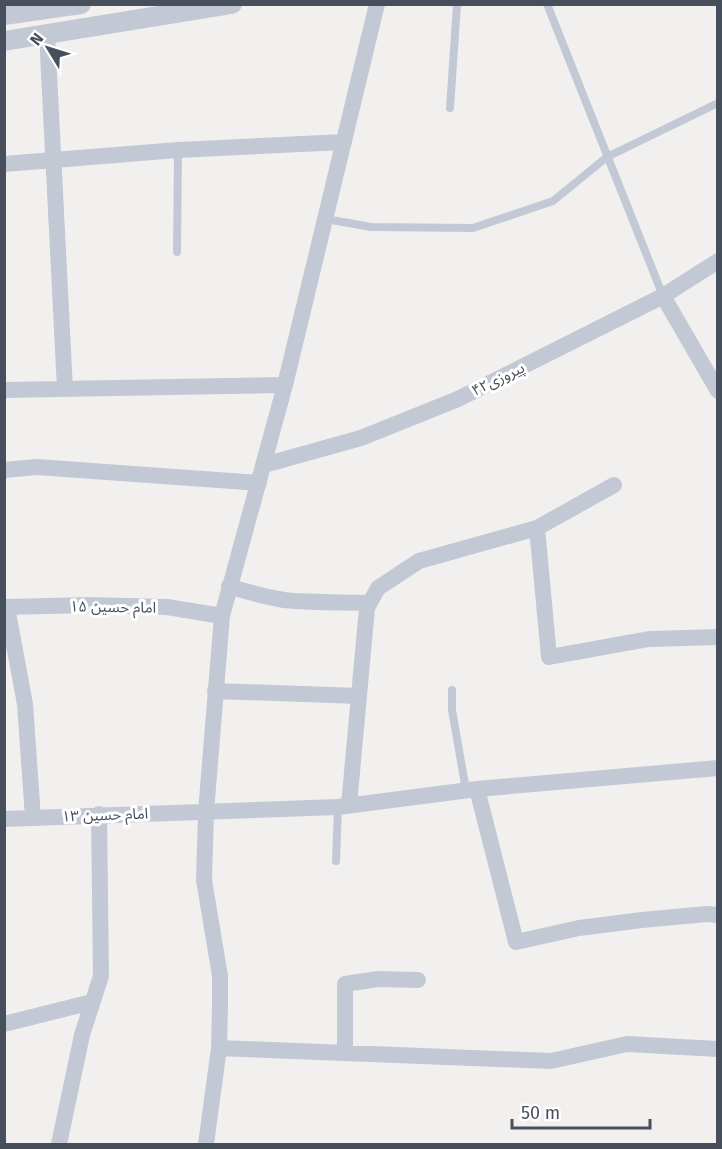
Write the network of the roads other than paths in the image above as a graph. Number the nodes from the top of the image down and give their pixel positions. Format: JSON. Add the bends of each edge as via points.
{"nodes":[{"id":1,"x":232,"y":4,"type":"edge"},
{"id":2,"x":377,"y":4,"type":"edge"},
{"id":3,"x":457,"y":4,"type":"edge"},
{"id":4,"x":547,"y":4,"type":"edge"},
{"id":5,"x":75,"y":5,"type":"edge"},
{"id":6,"x":5,"y":13,"type":"edge"},
{"id":7,"x":47,"y":34,"type":"junction"},
{"id":8,"x":4,"y":41,"type":"edge"},
{"id":9,"x":717,"y":103,"type":"edge"},
{"id":10,"x":450,"y":108,"type":"dead end"},
{"id":11,"x":344,"y":142,"type":"junction"},
{"id":12,"x":178,"y":150,"type":"junction"},
{"id":13,"x":607,"y":157,"type":"junction"},
{"id":14,"x":53,"y":160,"type":"junction"},
{"id":15,"x":4,"y":164,"type":"edge"},
{"id":16,"x":326,"y":219,"type":"junction"},
{"id":17,"x":177,"y":252,"type":"dead end"},
{"id":18,"x":717,"y":261,"type":"edge"},
{"id":19,"x":663,"y":296,"type":"junction"},
{"id":20,"x":285,"y":385,"type":"junction"},
{"id":21,"x":64,"y":389,"type":"junction"},
{"id":22,"x":4,"y":390,"type":"edge"},
{"id":23,"x":717,"y":391,"type":"edge"},
{"id":24,"x":264,"y":465,"type":"junction"},
{"id":25,"x":4,"y":470,"type":"edge"},
{"id":26,"x":259,"y":483,"type":"junction"},
{"id":27,"x":614,"y":485,"type":"dead end"},
{"id":28,"x":537,"y":528,"type":"junction"},
{"id":29,"x":229,"y":586,"type":"junction"},
{"id":30,"x":370,"y":603,"type":"junction"},
{"id":31,"x":6,"y":607,"type":"edge"},
{"id":32,"x":222,"y":616,"type":"junction"},
{"id":33,"x":717,"y":637,"type":"edge"},
{"id":34,"x":452,"y":690,"type":"dead end"},
{"id":35,"x":215,"y":691,"type":"junction"},
{"id":36,"x":359,"y":696,"type":"junction"},
{"id":37,"x":717,"y":768,"type":"edge"},
{"id":38,"x":472,"y":789,"type":"junction"},
{"id":39,"x":344,"y":806,"type":"junction"},
{"id":40,"x":206,"y":812,"type":"junction"},
{"id":41,"x":99,"y":814,"type":"junction"},
{"id":42,"x":33,"y":818,"type":"junction"},
{"id":43,"x":4,"y":819,"type":"edge"},
{"id":44,"x":336,"y":861,"type":"dead end"},
{"id":45,"x":717,"y":915,"type":"edge"},
{"id":46,"x":418,"y":980,"type":"dead end"},
{"id":47,"x":92,"y":1002,"type":"junction"},
{"id":48,"x":4,"y":1024,"type":"edge"},
{"id":49,"x":219,"y":1048,"type":"junction"},
{"id":50,"x":717,"y":1049,"type":"edge"},
{"id":51,"x":345,"y":1053,"type":"junction"},
{"id":52,"x":59,"y":1144,"type":"edge"},
{"id":53,"x":206,"y":1144,"type":"edge"}],
"edges":[{"from":1,"to":7,"type":"street"},
{"from":2,"to":11,"type":"street"},
{"from":3,"to":10,"type":"lane"},
{"from":4,"to":13,"type":"lane"},
{"from":5,"to":6,"type":"street"},
{"from":7,"to":8,"type":"street"},
{"from":7,"to":14,"type":"street"},
{"from":9,"to":13,"type":"lane"},
{"from":11,"to":12,"type":"street"},
{"from":11,"to":16,"type":"street"},
{"from":12,"to":14,"type":"street"},
{"from":12,"to":17,"type":"lane"},
{"from":13,"to":16,"type":"lane","via":[[553,201],[473,228],[371,227]]},
{"from":13,"to":19,"type":"lane"},
{"from":14,"to":15,"type":"street"},
{"from":14,"to":21,"type":"street"},
{"from":16,"to":20,"type":"street"},
{"from":18,"to":19,"type":"street","name":"پیروزی۴۲"},
{"from":19,"to":23,"type":"street"},
{"from":19,"to":24,"type":"street","name":"پیروزی۴۲","via":[[458,399],[361,438]]},
{"from":20,"to":21,"type":"street"},
{"from":20,"to":24,"type":"street"},
{"from":21,"to":22,"type":"street"},
{"from":24,"to":26,"type":"street"},
{"from":25,"to":26,"type":"street","via":[[37,467]]},
{"from":26,"to":29,"type":"street"},
{"from":27,"to":28,"type":"street"},
{"from":28,"to":30,"type":"street","via":[[419,561],[378,588]]},
{"from":28,"to":33,"type":"street","via":[[549,657],[649,639]]},
{"from":29,"to":30,"type":"street","via":[[282,599]]},
{"from":29,"to":32,"type":"street"},
{"from":30,"to":36,"type":"street"},
{"from":31,"to":32,"type":"street","name":"امام حسین ۱۵","via":[[167,607]]},
{"from":31,"to":42,"type":"street","via":[[25,704]]},
{"from":32,"to":35,"type":"street"},
{"from":34,"to":38,"type":"lane"},
{"from":35,"to":36,"type":"street"},
{"from":35,"to":40,"type":"street"},
{"from":36,"to":39,"type":"street"},
{"from":37,"to":38,"type":"street","name":"امام حسین ۱۳"},
{"from":38,"to":39,"type":"street","name":"امام حسین ۱۳"},
{"from":38,"to":45,"type":"street","via":[[516,942],[579,928]]},
{"from":39,"to":40,"type":"street","name":"امام حسین ۱۳"},
{"from":39,"to":44,"type":"lane"},
{"from":40,"to":41,"type":"street","name":"امام حسین ۱۳"},
{"from":40,"to":49,"type":"street","via":[[204,880],[220,976]]},
{"from":41,"to":42,"type":"street","name":"امام حسین ۱۳"},
{"from":41,"to":47,"type":"street","via":[[101,976]]},
{"from":42,"to":43,"type":"street","name":"امام حسین ۱۳"},
{"from":46,"to":51,"type":"street","via":[[378,979],[345,984]]},
{"from":47,"to":48,"type":"street"},
{"from":47,"to":52,"type":"street"},
{"from":49,"to":51,"type":"street"},
{"from":49,"to":53,"type":"street"},
{"from":50,"to":51,"type":"street","via":[[627,1044],[551,1061]]}]}
